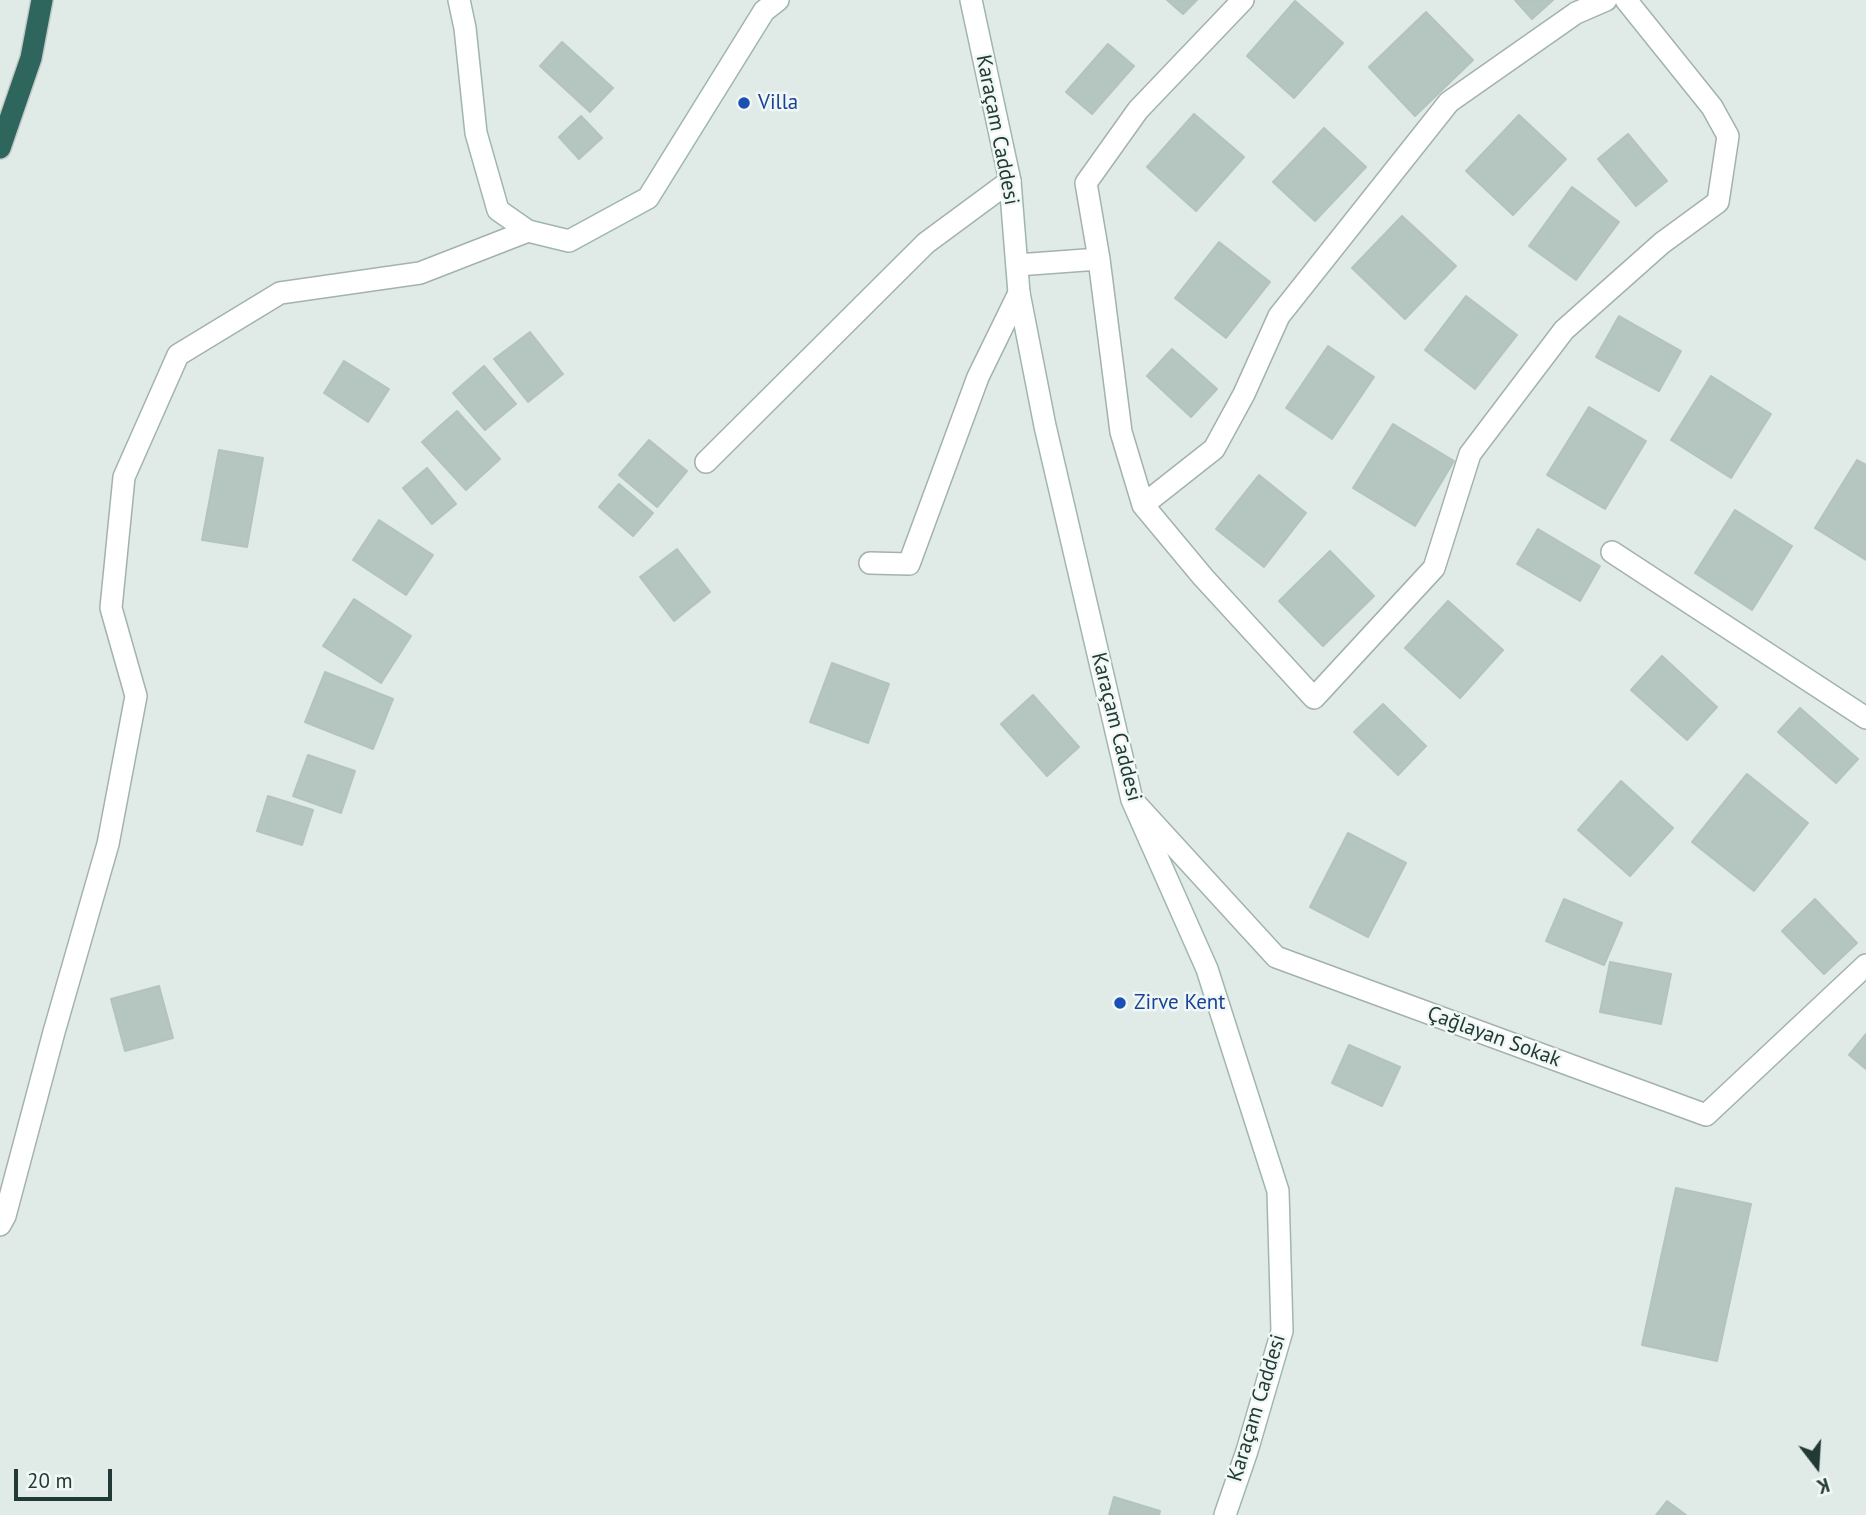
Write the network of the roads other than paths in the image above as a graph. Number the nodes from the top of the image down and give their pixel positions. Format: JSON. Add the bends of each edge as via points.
{"nodes":[{"id":1,"x":41,"y":0,"type":"edge"},
{"id":2,"x":458,"y":0,"type":"edge"},
{"id":3,"x":778,"y":0,"type":"edge"},
{"id":4,"x":971,"y":0,"type":"edge"},
{"id":5,"x":1243,"y":0,"type":"edge"},
{"id":6,"x":1606,"y":0,"type":"edge"},
{"id":7,"x":1626,"y":0,"type":"edge"},
{"id":8,"x":0,"y":148,"type":"edge"},
{"id":9,"x":1010,"y":181,"type":"junction"},
{"id":10,"x":528,"y":231,"type":"junction"},
{"id":11,"x":1099,"y":259,"type":"junction"},
{"id":12,"x":1017,"y":265,"type":"junction"},
{"id":13,"x":1019,"y":293,"type":"junction"},
{"id":14,"x":706,"y":463,"type":"dead end"},
{"id":15,"x":1143,"y":505,"type":"junction"},
{"id":16,"x":1612,"y":552,"type":"dead end"},
{"id":17,"x":870,"y":563,"type":"dead end"},
{"id":18,"x":1866,"y":718,"type":"edge"},
{"id":19,"x":1132,"y":800,"type":"junction"},
{"id":20,"x":1866,"y":965,"type":"edge"},
{"id":21,"x":0,"y":1225,"type":"edge"},
{"id":22,"x":1224,"y":1515,"type":"edge"}],
"edges":[{"from":1,"to":8,"type":"highway","via":[[31,58]]},
{"from":2,"to":10,"type":"street","via":[[476,133],[498,210]]},
{"from":3,"to":10,"type":"street","via":[[764,11],[648,198],[569,241]]},
{"from":4,"to":9,"type":"street","name":"Karaçam Caddesi"},
{"from":5,"to":11,"type":"street","via":[[1138,110],[1086,183]]},
{"from":6,"to":15,"type":"street","via":[[1576,13],[1449,102],[1279,316],[1214,449]]},
{"from":7,"to":15,"type":"street","via":[[1712,107],[1728,136],[1718,202],[1662,243],[1564,330],[1470,454],[1434,568],[1314,698]]},
{"from":9,"to":12,"type":"street","name":"Karaçam Caddesi"},
{"from":9,"to":14,"type":"street","via":[[926,243]]},
{"from":10,"to":21,"type":"street","via":[[421,273],[280,293],[178,355],[124,477],[111,608],[136,696],[108,844]]},
{"from":11,"to":12,"type":"street"},
{"from":11,"to":15,"type":"street","via":[[1121,432]]},
{"from":12,"to":13,"type":"street","name":"Karaçam Caddesi"},
{"from":13,"to":17,"type":"street","via":[[978,377],[909,564]]},
{"from":13,"to":19,"type":"street","name":"Karaçam Caddesi","via":[[1045,426]]},
{"from":16,"to":18,"type":"street"},
{"from":19,"to":20,"type":"street","name":"Çağlayan Sokak","via":[[1276,957],[1706,1115]]},
{"from":19,"to":22,"type":"street","name":"Karaçam Caddesi","via":[[1207,969],[1278,1191],[1282,1331]]}]}
